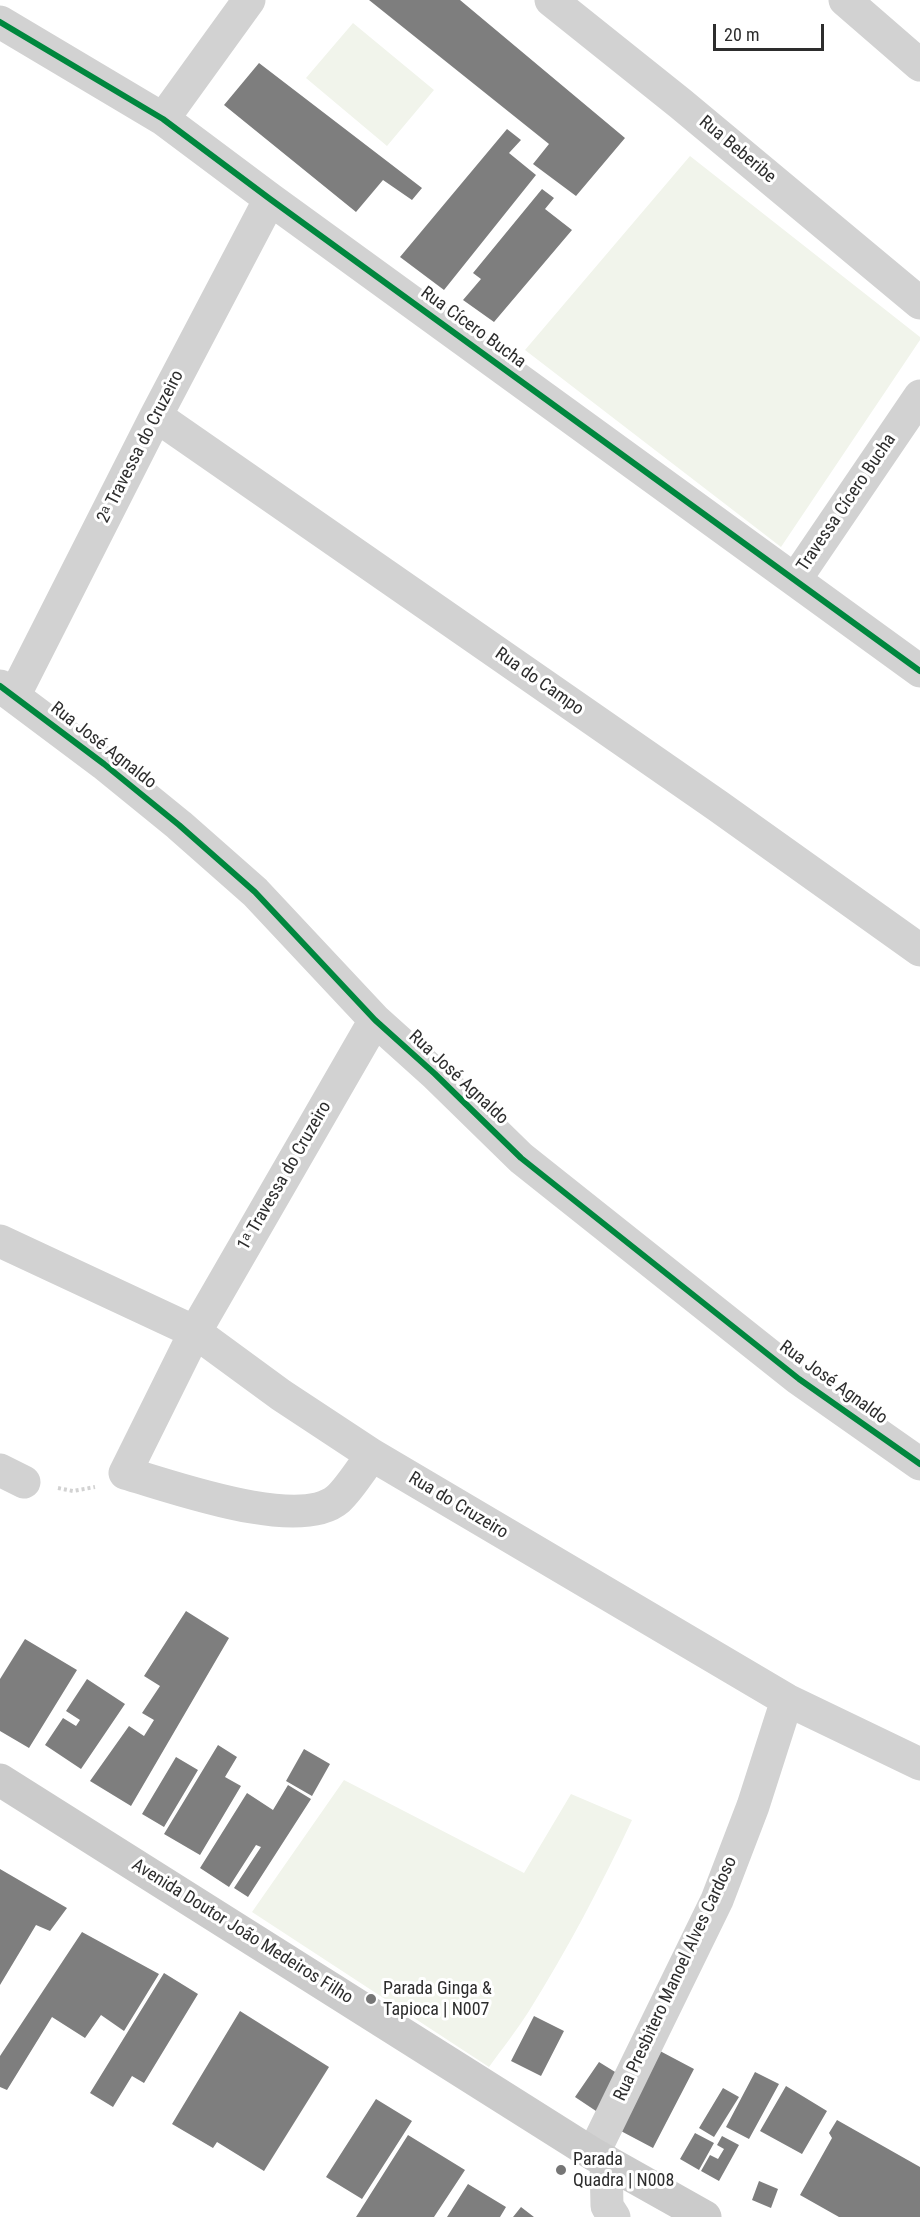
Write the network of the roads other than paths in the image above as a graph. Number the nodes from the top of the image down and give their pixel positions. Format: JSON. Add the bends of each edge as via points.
{"nodes":[{"id":1,"x":249,"y":0,"type":"edge"},
{"id":2,"x":551,"y":0,"type":"edge"},
{"id":3,"x":845,"y":0,"type":"edge"},
{"id":4,"x":0,"y":22,"type":"edge"},
{"id":5,"x":920,"y":65,"type":"edge"},
{"id":6,"x":163,"y":119,"type":"junction"},
{"id":7,"x":270,"y":199,"type":"junction"},
{"id":8,"x":920,"y":303,"type":"edge"},
{"id":9,"x":920,"y":396,"type":"edge"},
{"id":10,"x":156,"y":416,"type":"junction"},
{"id":11,"x":795,"y":580,"type":"junction"},
{"id":12,"x":920,"y":671,"type":"edge"},
{"id":13,"x":7,"y":691,"type":"edge"},
{"id":14,"x":920,"y":950,"type":"edge"},
{"id":15,"x":375,"y":1020,"type":"junction"},
{"id":16,"x":0,"y":1242,"type":"edge"},
{"id":17,"x":195,"y":1332,"type":"junction"},
{"id":18,"x":372,"y":1455,"type":"junction"},
{"id":19,"x":920,"y":1464,"type":"edge"},
{"id":20,"x":786,"y":1700,"type":"junction"},
{"id":21,"x":920,"y":1764,"type":"edge"},
{"id":22,"x":0,"y":1780,"type":"edge"},
{"id":23,"x":600,"y":2157,"type":"junction"},
{"id":24,"x":614,"y":2217,"type":"edge"},
{"id":25,"x":705,"y":2217,"type":"edge"}],
"edges":[{"from":1,"to":6,"type":"street"},
{"from":2,"to":8,"type":"street","name":"Rua Beberibe"},
{"from":3,"to":5,"type":"street"},
{"from":4,"to":6,"type":"street","name":"Rua Cícero Bucha"},
{"from":6,"to":7,"type":"street","name":"Rua Cícero Bucha"},
{"from":7,"to":10,"type":"street","name":"2ᵃ Travessa do Cruzeiro"},
{"from":7,"to":11,"type":"street","name":"Rua Cícero Bucha"},
{"from":9,"to":11,"type":"street","name":"Travessa Cícero Bucha"},
{"from":10,"to":13,"type":"street","name":"2ᵃ Travessa do Cruzeiro"},
{"from":10,"to":14,"type":"street","name":"Rua do Campo"},
{"from":11,"to":12,"type":"street","name":"Rua Cícero Bucha"},
{"from":13,"to":15,"type":"street","name":"Rua José Agnaldo","via":[[113,771],[255,892]]},
{"from":15,"to":17,"type":"street","name":"1ᵃ Travessa do Cruzeiro"},
{"from":15,"to":19,"type":"street","name":"Rua José Agnaldo","via":[[521,1158],[799,1379]]},
{"from":16,"to":17,"type":"street","name":"Rua do Cruzeiro"},
{"from":17,"to":18,"type":"street","name":"Rua do Cruzeiro"},
{"from":17,"to":18,"type":"street","name":"1ᵃ Travessa do Cruzeiro","via":[[125,1473],[228,1503],[310,1511],[339,1498]]},
{"from":18,"to":20,"type":"street","name":"Rua do Cruzeiro"},
{"from":20,"to":21,"type":"street","name":"Rua do Cruzeiro"},
{"from":20,"to":23,"type":"street","name":"Rua Presbitero Manoel Alves Cardoso","via":[[753,1806],[717,1900]]},
{"from":22,"to":23,"type":"street","name":"Avenida Doutor João Medeiros Filho"},
{"from":23,"to":24,"type":"street","via":[[607,2206]]},
{"from":23,"to":25,"type":"street","name":"Avenida Doutor João Medeiros Filho"}]}
